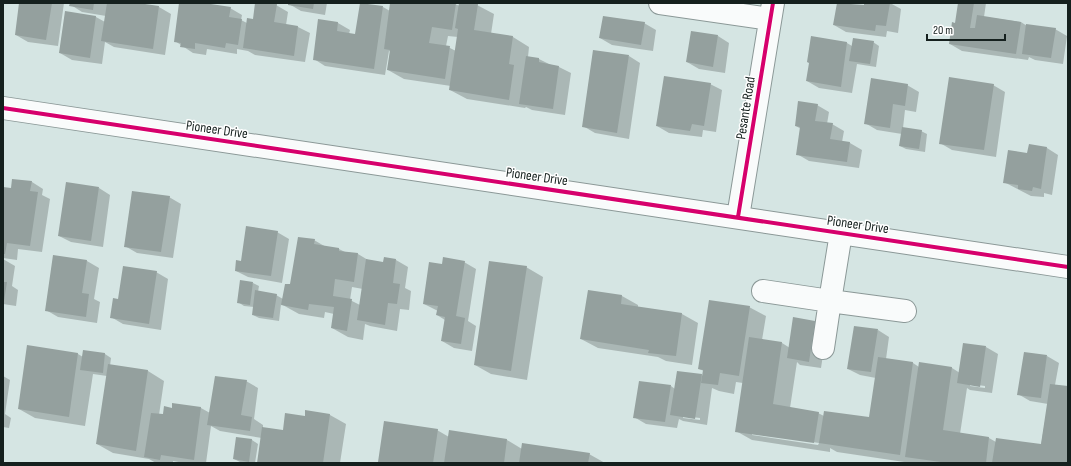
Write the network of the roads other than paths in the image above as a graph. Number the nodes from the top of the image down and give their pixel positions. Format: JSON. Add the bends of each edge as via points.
{"nodes":[{"id":1,"x":660,"y":3,"type":"edge"},
{"id":2,"x":772,"y":11,"type":"edge"},
{"id":3,"x":3,"y":108,"type":"edge"},
{"id":4,"x":738,"y":217,"type":"junction"},
{"id":5,"x":840,"y":233,"type":"junction"},
{"id":6,"x":1068,"y":267,"type":"edge"},
{"id":7,"x":763,"y":291,"type":"dead end"},
{"id":8,"x":830,"y":301,"type":"junction"},
{"id":9,"x":905,"y":311,"type":"dead end"},
{"id":10,"x":823,"y":348,"type":"dead end"}],
"edges":[{"from":1,"to":2,"type":"street"},
{"from":2,"to":4,"type":"street","name":"Pesante Road"},
{"from":3,"to":4,"type":"street","name":"Pioneer Drive"},
{"from":4,"to":5,"type":"street","name":"Pioneer Drive"},
{"from":5,"to":6,"type":"street","name":"Pioneer Drive"},
{"from":5,"to":8,"type":"street"},
{"from":7,"to":8,"type":"street"},
{"from":8,"to":9,"type":"street"},
{"from":8,"to":10,"type":"street"}]}
